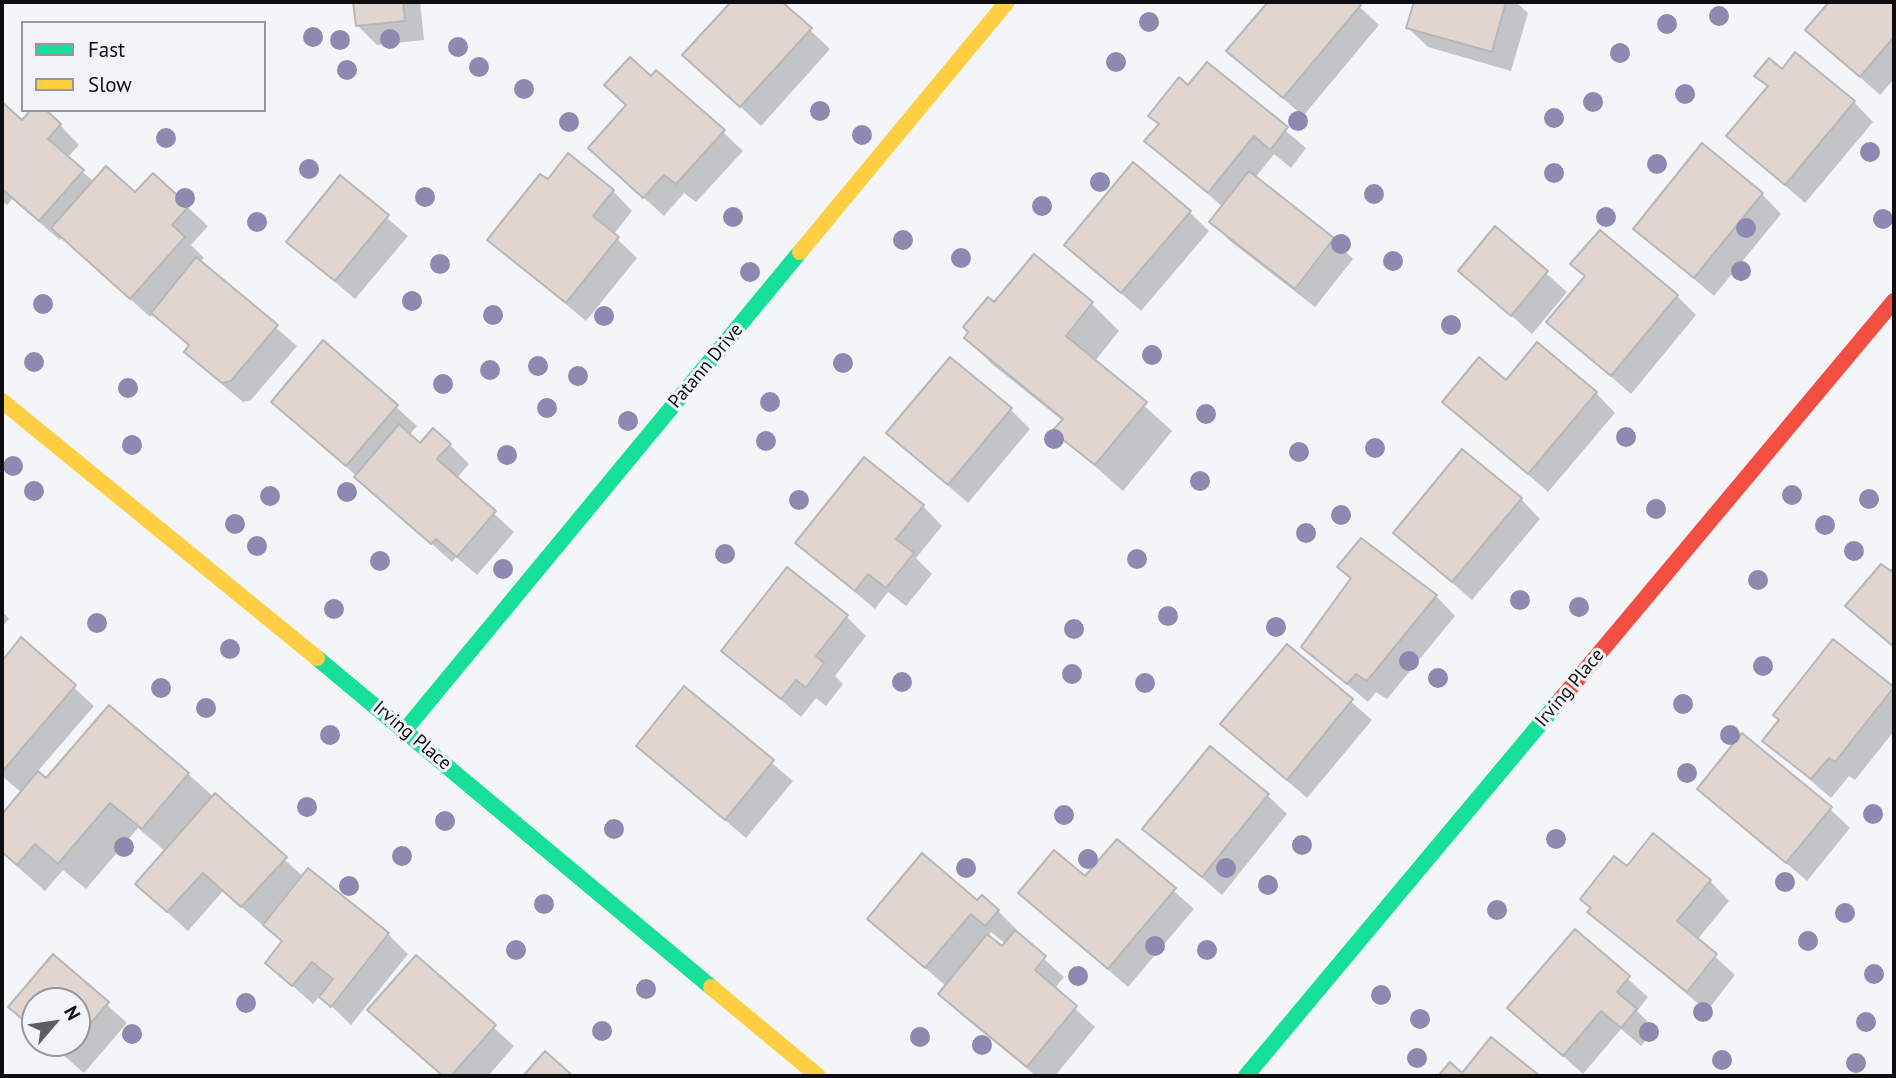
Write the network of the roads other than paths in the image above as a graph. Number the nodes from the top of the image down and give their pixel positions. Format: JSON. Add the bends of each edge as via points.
{"nodes":[{"id":1,"x":1007,"y":2,"type":"edge"},
{"id":2,"x":1894,"y":300,"type":"edge"},
{"id":3,"x":2,"y":401,"type":"edge"},
{"id":4,"x":405,"y":730,"type":"junction"},
{"id":5,"x":818,"y":1076,"type":"edge"},
{"id":6,"x":1246,"y":1076,"type":"edge"}],
"edges":[{"from":1,"to":4,"type":"street","name":"Patann Drive"},
{"from":2,"to":6,"type":"street","name":"Irving Place"},
{"from":3,"to":4,"type":"street","name":"Irving Place"},
{"from":4,"to":5,"type":"street","name":"Irving Place"}]}
